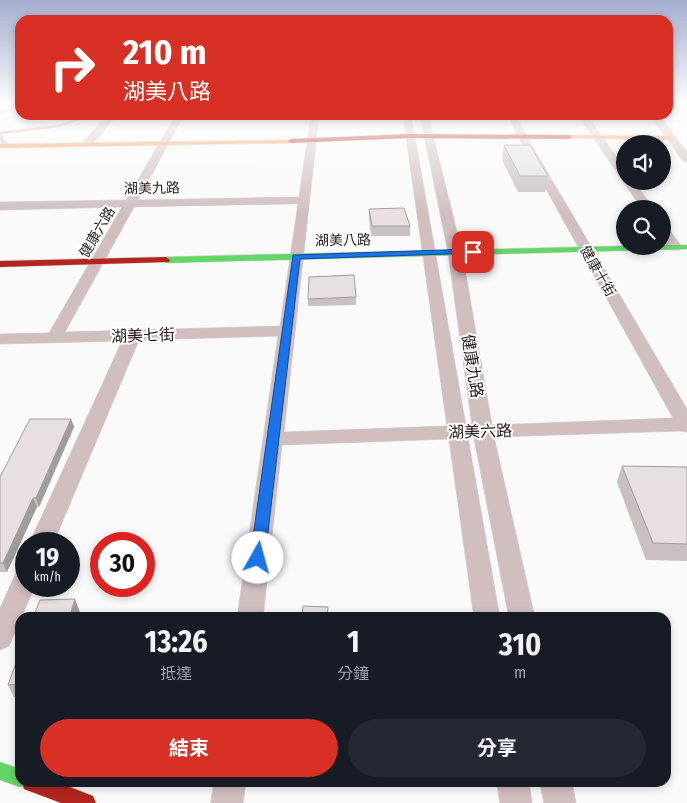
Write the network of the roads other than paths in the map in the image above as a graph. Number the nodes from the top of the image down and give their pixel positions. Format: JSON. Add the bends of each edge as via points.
{"nodes":[{"id":1,"x":89,"y":141,"type":"edge"},
{"id":2,"x":277,"y":141,"type":"edge"},
{"id":3,"x":312,"y":141,"type":"edge"},
{"id":4,"x":411,"y":141,"type":"edge"},
{"id":5,"x":430,"y":141,"type":"edge"},
{"id":6,"x":526,"y":141,"type":"edge"},
{"id":7,"x":600,"y":141,"type":"edge"},
{"id":8,"x":674,"y":141,"type":"edge"},
{"id":9,"x":165,"y":143,"type":"junction"},
{"id":10,"x":87,"y":144,"type":"junction"},
{"id":11,"x":2,"y":145,"type":"edge"},
{"id":12,"x":687,"y":159,"type":"edge"},
{"id":13,"x":616,"y":164,"type":"edge"},
{"id":14,"x":304,"y":200,"type":"junction"},
{"id":15,"x":131,"y":204,"type":"junction"},
{"id":16,"x":0,"y":206,"type":"edge"},
{"id":17,"x":671,"y":238,"type":"edge"},
{"id":18,"x":681,"y":247,"type":"edge"},
{"id":19,"x":586,"y":249,"type":"junction"},
{"id":20,"x":455,"y":252,"type":"junction"},
{"id":21,"x":429,"y":253,"type":"junction"},
{"id":22,"x":296,"y":256,"type":"junction"},
{"id":23,"x":98,"y":261,"type":"junction"},
{"id":24,"x":0,"y":264,"type":"edge"},
{"id":25,"x":286,"y":331,"type":"junction"},
{"id":26,"x":133,"y":336,"type":"junction"},
{"id":27,"x":54,"y":338,"type":"junction"},
{"id":28,"x":0,"y":339,"type":"edge"},
{"id":29,"x":687,"y":425,"type":"edge"},
{"id":30,"x":483,"y":431,"type":"junction"},
{"id":31,"x":457,"y":432,"type":"junction"},
{"id":32,"x":272,"y":439,"type":"junction"},
{"id":33,"x":47,"y":532,"type":"edge"},
{"id":34,"x":18,"y":597,"type":"edge"},
{"id":35,"x":251,"y":612,"type":"edge"},
{"id":36,"x":486,"y":612,"type":"edge"},
{"id":37,"x":521,"y":612,"type":"edge"},
{"id":38,"x":0,"y":638,"type":"edge"},
{"id":39,"x":0,"y":771,"type":"edge"},
{"id":40,"x":15,"y":776,"type":"edge"},
{"id":41,"x":44,"y":787,"type":"edge"},
{"id":42,"x":229,"y":787,"type":"edge"},
{"id":43,"x":514,"y":787,"type":"edge"},
{"id":44,"x":557,"y":787,"type":"edge"},
{"id":45,"x":86,"y":803,"type":"edge"},
{"id":46,"x":227,"y":803,"type":"edge"},
{"id":47,"x":516,"y":803,"type":"edge"},
{"id":48,"x":560,"y":803,"type":"edge"}],
"edges":[{"from":1,"to":10,"type":"street"},
{"from":2,"to":9,"type":"street"},
{"from":3,"to":14,"type":"street"},
{"from":4,"to":21,"type":"street"},
{"from":5,"to":20,"type":"street","name":"健康九路"},
{"from":6,"to":19,"type":"street","name":"健康十街"},
{"from":7,"to":13,"type":"street"},
{"from":8,"to":12,"type":"street"},
{"from":9,"to":10,"type":"street"},
{"from":9,"to":15,"type":"street","name":"健康六路"},
{"from":10,"to":11,"type":"street"},
{"from":14,"to":15,"type":"street","name":"湖美九路"},
{"from":14,"to":22,"type":"street"},
{"from":15,"to":16,"type":"street","name":"湖美九路"},
{"from":15,"to":23,"type":"street","name":"健康六路"},
{"from":17,"to":18,"type":"street"},
{"from":18,"to":19,"type":"street","name":"湖美八路"},
{"from":19,"to":20,"type":"street","name":"湖美八路"},
{"from":19,"to":29,"type":"street","name":"健康十街"},
{"from":20,"to":21,"type":"street","name":"湖美八路"},
{"from":20,"to":30,"type":"street","name":"健康九路"},
{"from":21,"to":22,"type":"street","name":"湖美八路"},
{"from":21,"to":31,"type":"street"},
{"from":22,"to":23,"type":"street","name":"湖美八路"},
{"from":22,"to":25,"type":"street"},
{"from":23,"to":24,"type":"street","name":"湖美八路"},
{"from":23,"to":27,"type":"street","name":"健康六路"},
{"from":25,"to":26,"type":"street","name":"湖美七街"},
{"from":25,"to":32,"type":"street"},
{"from":26,"to":27,"type":"street","name":"湖美七街"},
{"from":26,"to":33,"type":"street"},
{"from":27,"to":28,"type":"street","name":"湖美七街"},
{"from":29,"to":30,"type":"street","name":"湖美六路"},
{"from":30,"to":31,"type":"street","name":"湖美六路"},
{"from":30,"to":37,"type":"street","name":"健康九路"},
{"from":31,"to":32,"type":"street","name":"湖美六路"},
{"from":31,"to":36,"type":"street"},
{"from":32,"to":35,"type":"street"},
{"from":34,"to":38,"type":"street"},
{"from":39,"to":40,"type":"street"},
{"from":41,"to":45,"type":"street"},
{"from":42,"to":46,"type":"street"},
{"from":43,"to":47,"type":"street"},
{"from":44,"to":48,"type":"street"}]}
